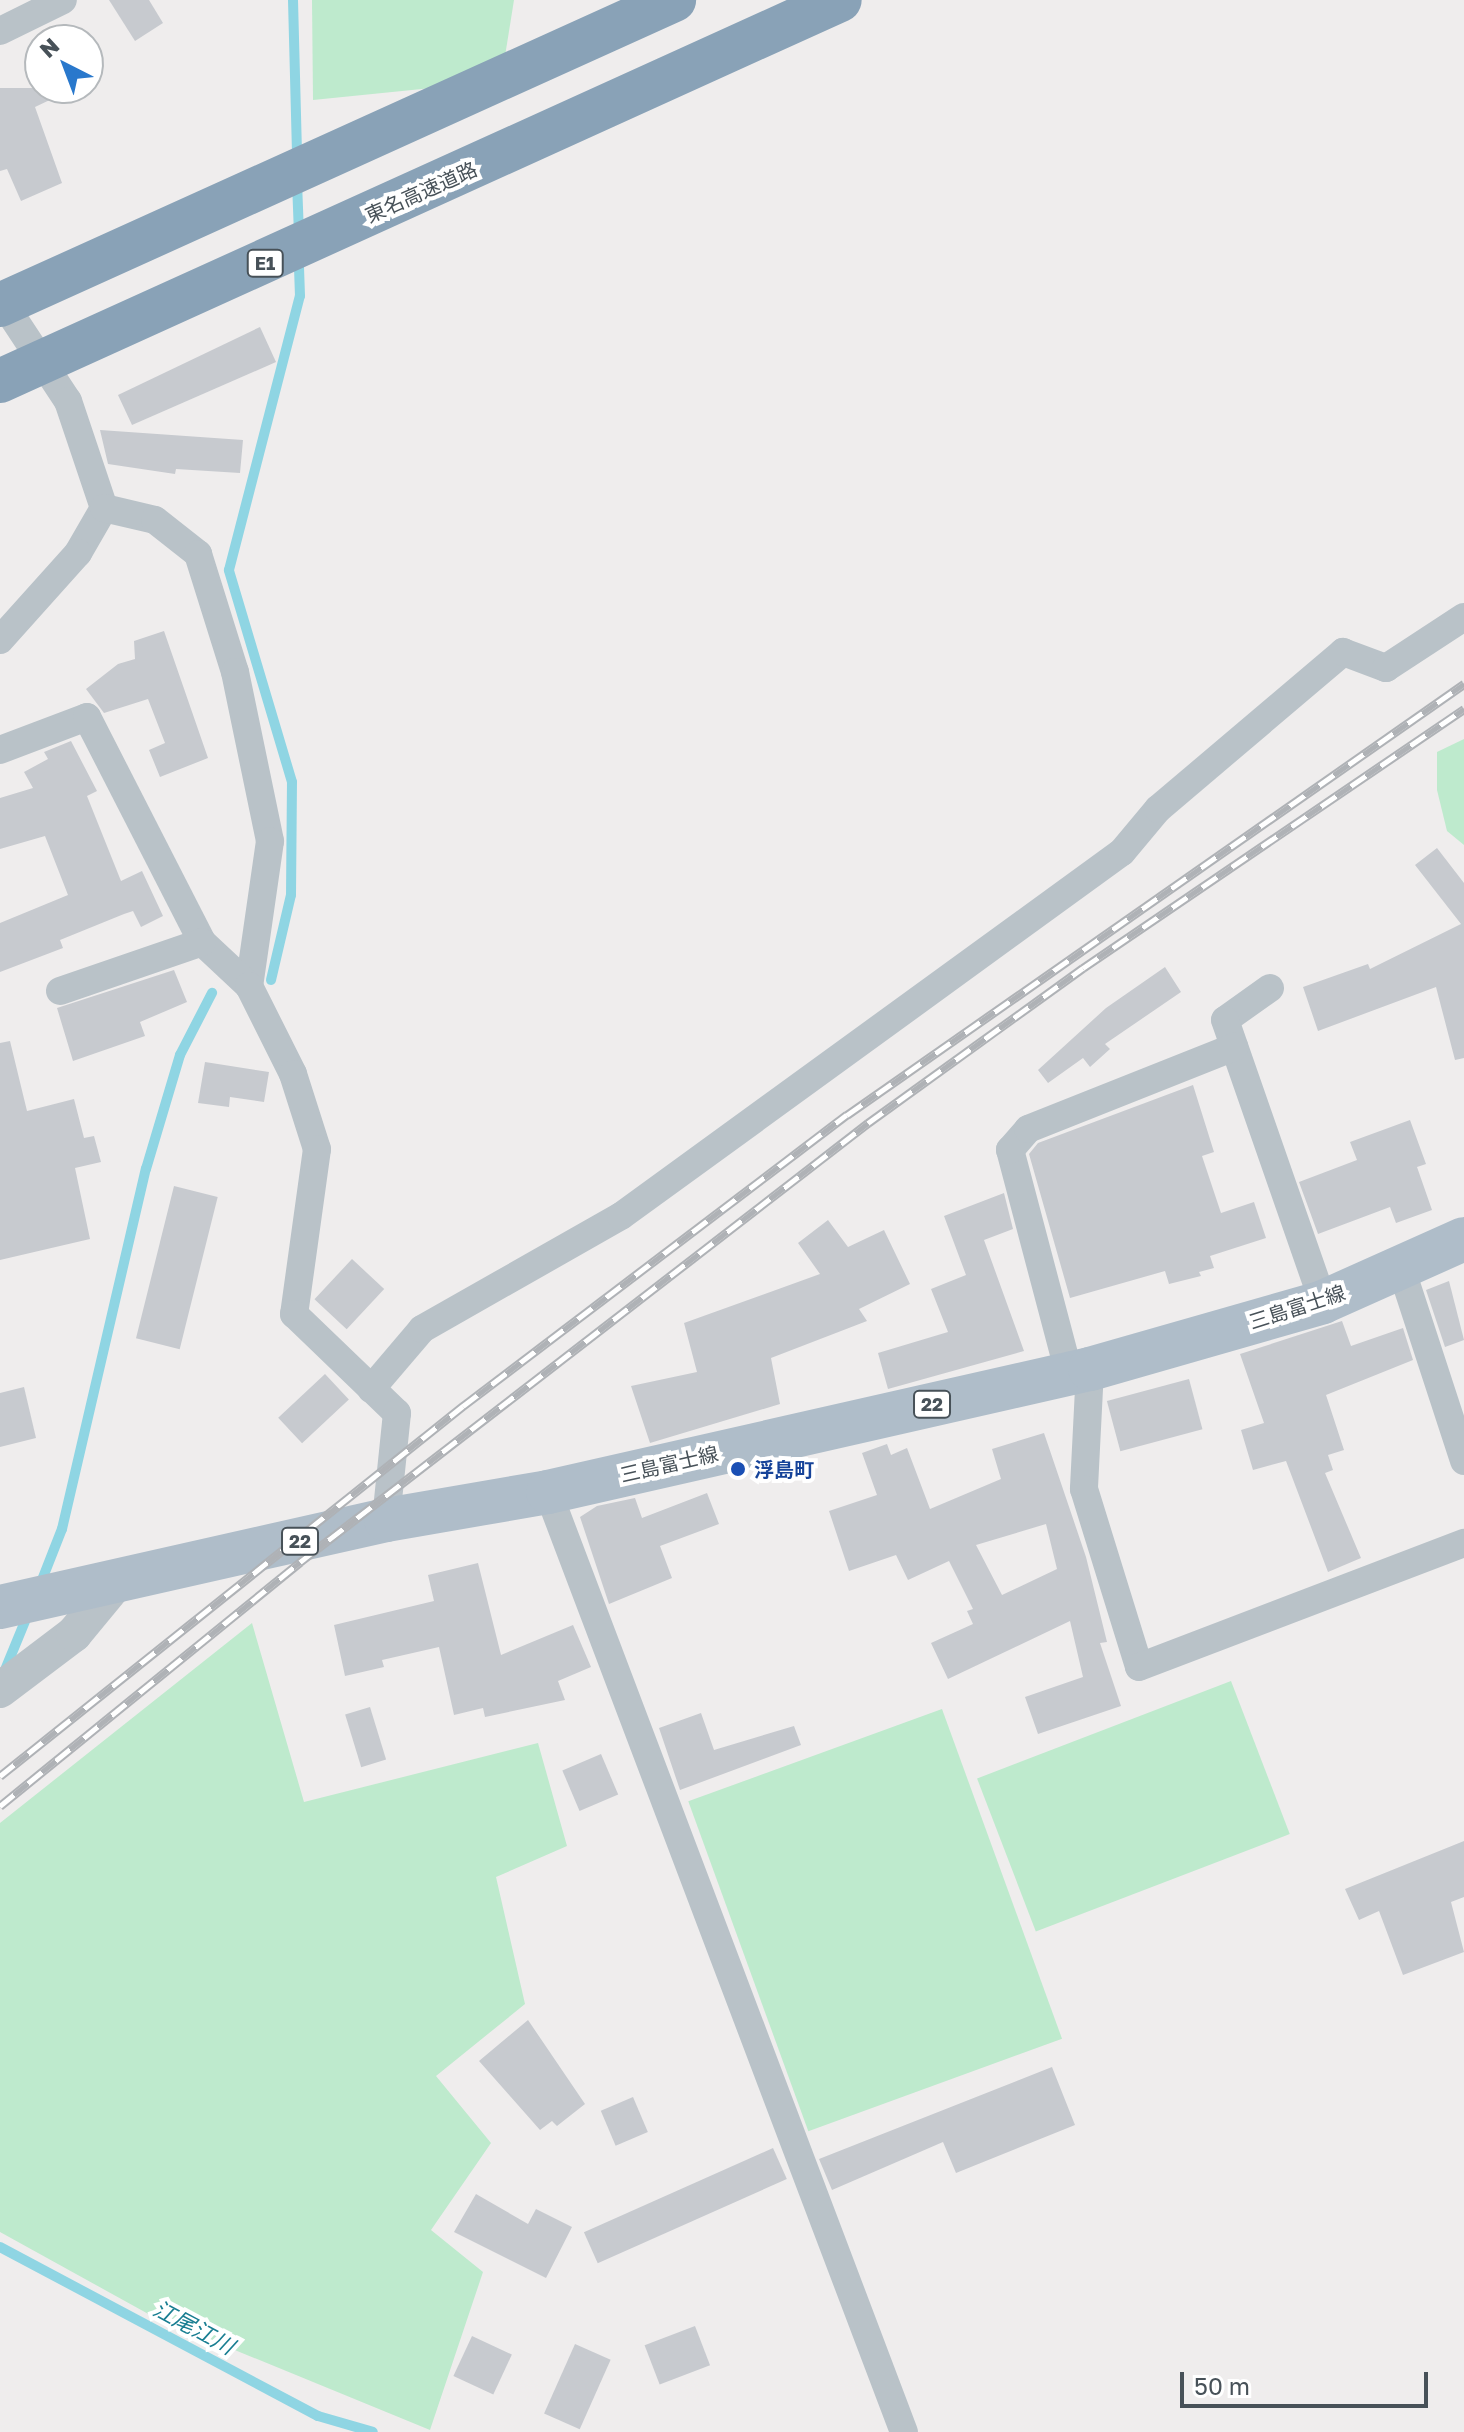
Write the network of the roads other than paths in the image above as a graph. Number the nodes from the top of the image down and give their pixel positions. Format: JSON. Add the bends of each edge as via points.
{"nodes":[{"id":1,"x":63,"y":0,"type":"edge"},
{"id":2,"x":674,"y":0,"type":"edge"},
{"id":3,"x":840,"y":0,"type":"edge"},
{"id":4,"x":0,"y":31,"type":"edge"},
{"id":5,"x":0,"y":298,"type":"edge"},
{"id":6,"x":0,"y":305,"type":"edge"},
{"id":7,"x":0,"y":381,"type":"edge"},
{"id":8,"x":104,"y":508,"type":"junction"},
{"id":9,"x":1464,"y":617,"type":"edge"},
{"id":10,"x":0,"y":640,"type":"edge"},
{"id":11,"x":0,"y":750,"type":"edge"},
{"id":12,"x":202,"y":942,"type":"junction"},
{"id":13,"x":249,"y":986,"type":"junction"},
{"id":14,"x":1270,"y":988,"type":"dead end"},
{"id":15,"x":60,"y":991,"type":"dead end"},
{"id":16,"x":1234,"y":1047,"type":"junction"},
{"id":17,"x":1464,"y":1239,"type":"edge"},
{"id":18,"x":1401,"y":1268,"type":"junction"},
{"id":19,"x":1323,"y":1302,"type":"junction"},
{"id":20,"x":1079,"y":1371,"type":"junction"},
{"id":21,"x":371,"y":1389,"type":"junction"},
{"id":22,"x":1464,"y":1461,"type":"edge"},
{"id":23,"x":548,"y":1492,"type":"junction"},
{"id":24,"x":386,"y":1520,"type":"junction"},
{"id":25,"x":1464,"y":1543,"type":"edge"},
{"id":26,"x":117,"y":1582,"type":"junction"},
{"id":27,"x":7,"y":1606,"type":"edge"},
{"id":28,"x":12,"y":1681,"type":"edge"},
{"id":29,"x":904,"y":2432,"type":"edge"}],
"edges":[{"from":1,"to":4,"type":"street"},
{"from":2,"to":6,"type":"highway"},
{"from":3,"to":7,"type":"highway","name":"東名高速道路","number":"E1"},
{"from":5,"to":8,"type":"street","via":[[68,401]]},
{"from":8,"to":10,"type":"street","via":[[78,553]]},
{"from":8,"to":13,"type":"street","via":[[155,520],[198,554],[235,672],[270,841]]},
{"from":9,"to":21,"type":"street","via":[[1386,668],[1343,652],[1158,809],[1122,852],[621,1216],[422,1329]]},
{"from":11,"to":12,"type":"street","via":[[87,717]]},
{"from":12,"to":13,"type":"street"},
{"from":12,"to":15,"type":"street"},
{"from":13,"to":21,"type":"street","via":[[293,1074],[317,1149],[294,1314]]},
{"from":14,"to":16,"type":"street","via":[[1225,1020]]},
{"from":16,"to":19,"type":"street"},
{"from":16,"to":20,"type":"street","via":[[1028,1129],[1010,1150]]},
{"from":17,"to":18,"type":"main road","name":"三島富士線","number":"22"},
{"from":18,"to":19,"type":"main road","name":"三島富士線","number":"22"},
{"from":18,"to":22,"type":"street"},
{"from":19,"to":20,"type":"main road","name":"三島富士線","number":"22"},
{"from":20,"to":23,"type":"main road","name":"三島富士線","number":"22"},
{"from":20,"to":25,"type":"street","via":[[1084,1489],[1139,1667]]},
{"from":21,"to":24,"type":"street","via":[[397,1413]]},
{"from":23,"to":24,"type":"main road","name":"三島富士線","number":"22"},
{"from":23,"to":29,"type":"street"},
{"from":24,"to":26,"type":"main road","name":"三島富士線","number":"22"},
{"from":26,"to":27,"type":"main road","name":"三島富士線","number":"22"},
{"from":26,"to":28,"type":"street","via":[[74,1634]]}]}
